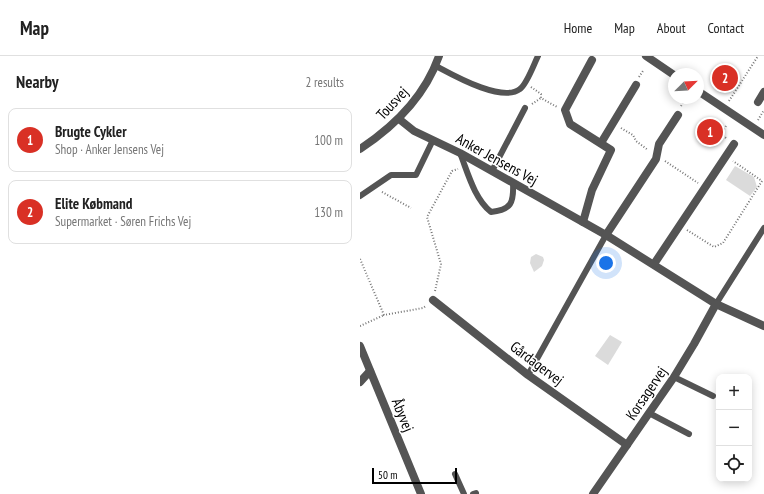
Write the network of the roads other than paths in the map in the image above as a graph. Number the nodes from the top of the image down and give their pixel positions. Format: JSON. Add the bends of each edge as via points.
{"nodes":[{"id":1,"x":439,"y":56,"type":"edge"},
{"id":2,"x":538,"y":56,"type":"edge"},
{"id":3,"x":646,"y":56,"type":"edge"},
{"id":4,"x":592,"y":60,"type":"dead end"},
{"id":5,"x":436,"y":66,"type":"junction"},
{"id":6,"x":668,"y":71,"type":"edge"},
{"id":7,"x":636,"y":85,"type":"dead end"},
{"id":8,"x":764,"y":92,"type":"edge"},
{"id":9,"x":704,"y":95,"type":"edge"},
{"id":10,"x":758,"y":102,"type":"dead end"},
{"id":11,"x":525,"y":108,"type":"dead end"},
{"id":12,"x":678,"y":115,"type":"dead end"},
{"id":13,"x":399,"y":119,"type":"junction"},
{"id":14,"x":764,"y":135,"type":"edge"},
{"id":15,"x":433,"y":140,"type":"junction"},
{"id":16,"x":601,"y":143,"type":"junction"},
{"id":17,"x":734,"y":144,"type":"dead end"},
{"id":18,"x":360,"y":149,"type":"edge"},
{"id":19,"x":460,"y":153,"type":"junction"},
{"id":20,"x":492,"y":171,"type":"junction"},
{"id":21,"x":513,"y":183,"type":"junction"},
{"id":22,"x":360,"y":196,"type":"edge"},
{"id":23,"x":583,"y":222,"type":"junction"},
{"id":24,"x":764,"y":228,"type":"edge"},
{"id":25,"x":606,"y":235,"type":"junction"},
{"id":26,"x":654,"y":264,"type":"junction"},
{"id":27,"x":433,"y":300,"type":"road end"},
{"id":28,"x":716,"y":304,"type":"junction"},
{"id":29,"x":764,"y":326,"type":"edge"},
{"id":30,"x":360,"y":346,"type":"edge"},
{"id":31,"x":370,"y":372,"type":"junction"},
{"id":32,"x":528,"y":375,"type":"junction"},
{"id":33,"x":674,"y":377,"type":"junction"},
{"id":34,"x":360,"y":382,"type":"edge"},
{"id":35,"x":713,"y":396,"type":"dead end"},
{"id":36,"x":649,"y":414,"type":"junction"},
{"id":37,"x":689,"y":434,"type":"dead end"},
{"id":38,"x":627,"y":445,"type":"junction"},
{"id":39,"x":455,"y":474,"type":"dead end"},
{"id":40,"x":421,"y":494,"type":"edge"},
{"id":41,"x":464,"y":494,"type":"edge"},
{"id":42,"x":593,"y":494,"type":"edge"}],
"edges":[{"from":1,"to":5,"type":"street","name":"Tousvej"},
{"from":2,"to":5,"type":"lane","via":[[520,90],[512,92],[494,92],[470,84]]},
{"from":3,"to":6,"type":"street"},
{"from":4,"to":16,"type":"street","via":[[564,110],[570,124]]},
{"from":5,"to":13,"type":"street","name":"Tousvej","via":[[418,97]]},
{"from":7,"to":16,"type":"street"},
{"from":8,"to":10,"type":"street"},
{"from":9,"to":14,"type":"street"},
{"from":11,"to":20,"type":"lane"},
{"from":12,"to":25,"type":"street","via":[[659,144],[656,159]]},
{"from":13,"to":15,"type":"street","name":"Anker Jensens Vej","via":[[414,131]]},
{"from":13,"to":18,"type":"street","name":"Tousvej"},
{"from":15,"to":19,"type":"street","name":"Anker Jensens Vej"},
{"from":15,"to":22,"type":"lane","via":[[416,175],[391,175]]},
{"from":16,"to":23,"type":"street","via":[[611,150],[592,190]]},
{"from":17,"to":26,"type":"street"},
{"from":19,"to":20,"type":"street","name":"Anker Jensens Vej"},
{"from":19,"to":21,"type":"lane","via":[[483,206],[491,212],[503,211],[511,204],[514,195]]},
{"from":20,"to":21,"type":"street","name":"Anker Jensens Vej"},
{"from":21,"to":23,"type":"street","name":"Anker Jensens Vej"},
{"from":23,"to":25,"type":"street","name":"Anker Jensens Vej"},
{"from":24,"to":28,"type":"lane"},
{"from":25,"to":26,"type":"street","name":"Anker Jensens Vej"},
{"from":25,"to":32,"type":"lane"},
{"from":26,"to":28,"type":"street","name":"Anker Jensens Vej"},
{"from":27,"to":32,"type":"street","name":"Gårdagervej"},
{"from":28,"to":29,"type":"street","name":"Anker Jensens Vej"},
{"from":28,"to":33,"type":"street","name":"Korsagervej"},
{"from":30,"to":31,"type":"street","name":"Åbyvej"},
{"from":31,"to":34,"type":"street"},
{"from":31,"to":40,"type":"street","name":"Åbyvej"},
{"from":32,"to":38,"type":"street","name":"Gårdagervej"},
{"from":33,"to":35,"type":"lane"},
{"from":33,"to":36,"type":"street","name":"Korsagervej"},
{"from":36,"to":37,"type":"lane"},
{"from":36,"to":38,"type":"street","name":"Korsagervej"},
{"from":38,"to":42,"type":"street","name":"Korsagervej"},
{"from":39,"to":41,"type":"lane"}]}
